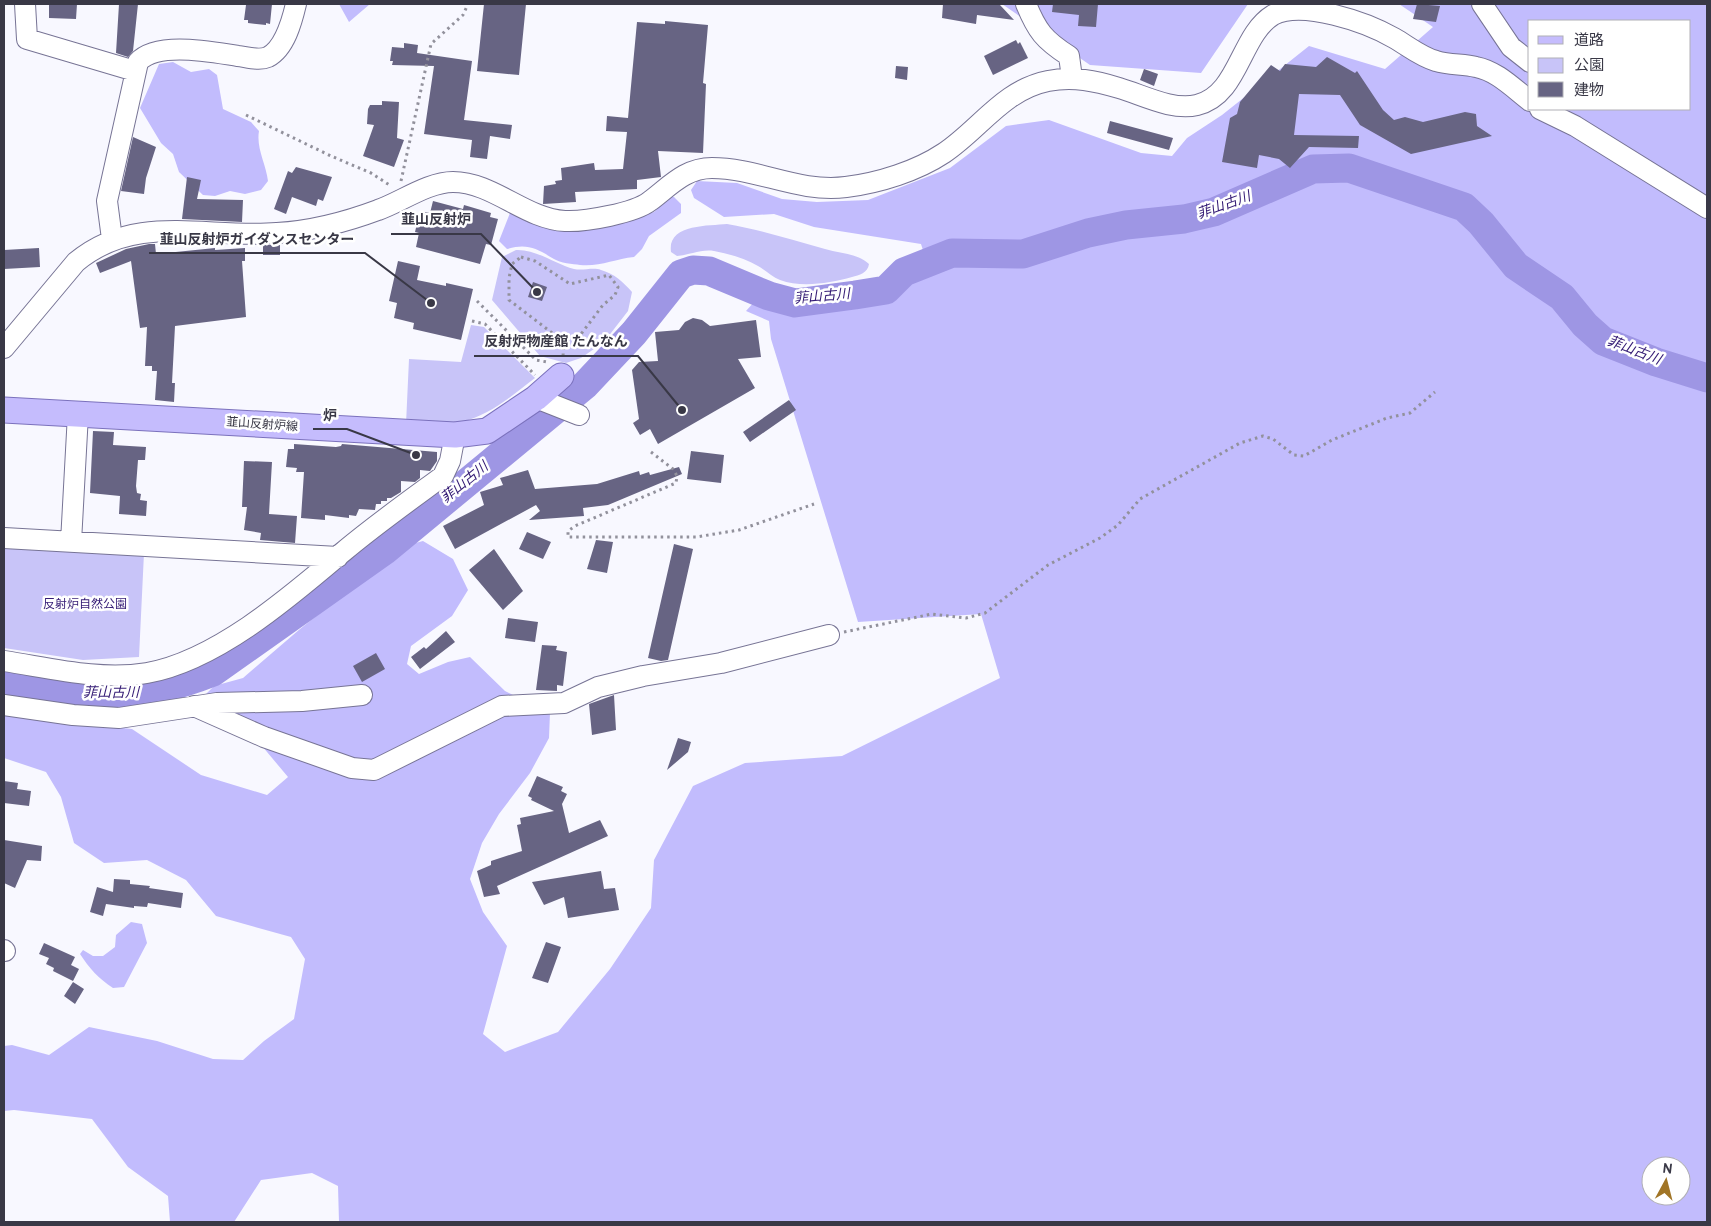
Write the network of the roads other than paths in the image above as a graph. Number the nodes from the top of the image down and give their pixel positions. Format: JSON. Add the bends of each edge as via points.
{"nodes":[{"id":1,"x":25,"y":4,"type":"edge"},
{"id":2,"x":296,"y":4,"type":"edge"},
{"id":3,"x":1026,"y":4,"type":"edge"},
{"id":4,"x":1482,"y":4,"type":"edge"},
{"id":5,"x":1528,"y":60,"type":"edge"},
{"id":6,"x":135,"y":71,"type":"junction"},
{"id":7,"x":1072,"y":78,"type":"junction"},
{"id":8,"x":1528,"y":99,"type":"edge"},
{"id":9,"x":1544,"y":110,"type":"edge"},
{"id":10,"x":1562,"y":114,"type":"edge"},
{"id":11,"x":1707,"y":208,"type":"edge"},
{"id":12,"x":112,"y":239,"type":"junction"},
{"id":13,"x":4,"y":348,"type":"edge"},
{"id":14,"x":549,"y":391,"type":"joint"},
{"id":15,"x":4,"y":410,"type":"edge"},
{"id":16,"x":78,"y":414,"type":"junction"},
{"id":17,"x":579,"y":415,"type":"dead end"},
{"id":18,"x":455,"y":436,"type":"junction"},
{"id":19,"x":4,"y":538,"type":"edge"},
{"id":20,"x":71,"y":542,"type":"junction"},
{"id":21,"x":338,"y":557,"type":"junction"},
{"id":22,"x":829,"y":635,"type":"road end"},
{"id":23,"x":4,"y":661,"type":"edge"},
{"id":24,"x":362,"y":695,"type":"dead end"},
{"id":25,"x":4,"y":705,"type":"edge"},
{"id":26,"x":194,"y":706,"type":"junction"}],
"edges":[{"from":1,"to":6,"type":"street","via":[[27,39]]},
{"from":2,"to":6,"type":"street","via":[[282,42],[268,57],[259,59],[165,50],[144,56]]},
{"from":3,"to":7,"type":"street","via":[[1048,43],[1069,56]]},
{"from":4,"to":5,"type":"street","via":[[1511,47]]},
{"from":6,"to":12,"type":"street","via":[[107,202]]},
{"from":7,"to":8,"type":"street","via":[[1117,87],[1173,104],[1196,105],[1209,100],[1224,86],[1269,17],[1282,10],[1300,7],[1368,25],[1438,62],[1492,72]]},
{"from":7,"to":12,"type":"street","via":[[1032,85],[1012,95],[946,152],[916,168],[847,187],[800,186],[741,171],[709,168],[684,175],[660,190],[648,203],[636,208],[566,221],[535,212],[467,183],[440,183],[351,218],[278,233],[162,230]]},
{"from":9,"to":10,"type":"street"},
{"from":10,"to":11,"type":"street","via":[[1575,126]]},
{"from":12,"to":13,"type":"street","via":[[76,262]]},
{"from":14,"to":17,"type":"street"},
{"from":14,"to":18,"type":"main road","name":"韮山反射炉線","via":[[487,431]]},
{"from":15,"to":16,"type":"main road","name":"韮山反射炉線"},
{"from":16,"to":18,"type":"main road","name":"韮山反射炉線"},
{"from":16,"to":20,"type":"street"},
{"from":18,"to":21,"type":"street","via":[[450,462],[443,476]]},
{"from":19,"to":20,"type":"street"},
{"from":20,"to":21,"type":"street"},
{"from":21,"to":23,"type":"street","via":[[229,638],[171,668],[100,675]]},
{"from":22,"to":26,"type":"street","via":[[721,663],[598,687],[564,703],[502,706],[374,770],[352,768],[264,737]]},
{"from":24,"to":26,"type":"street"},
{"from":25,"to":26,"type":"street","via":[[104,718]]}]}
